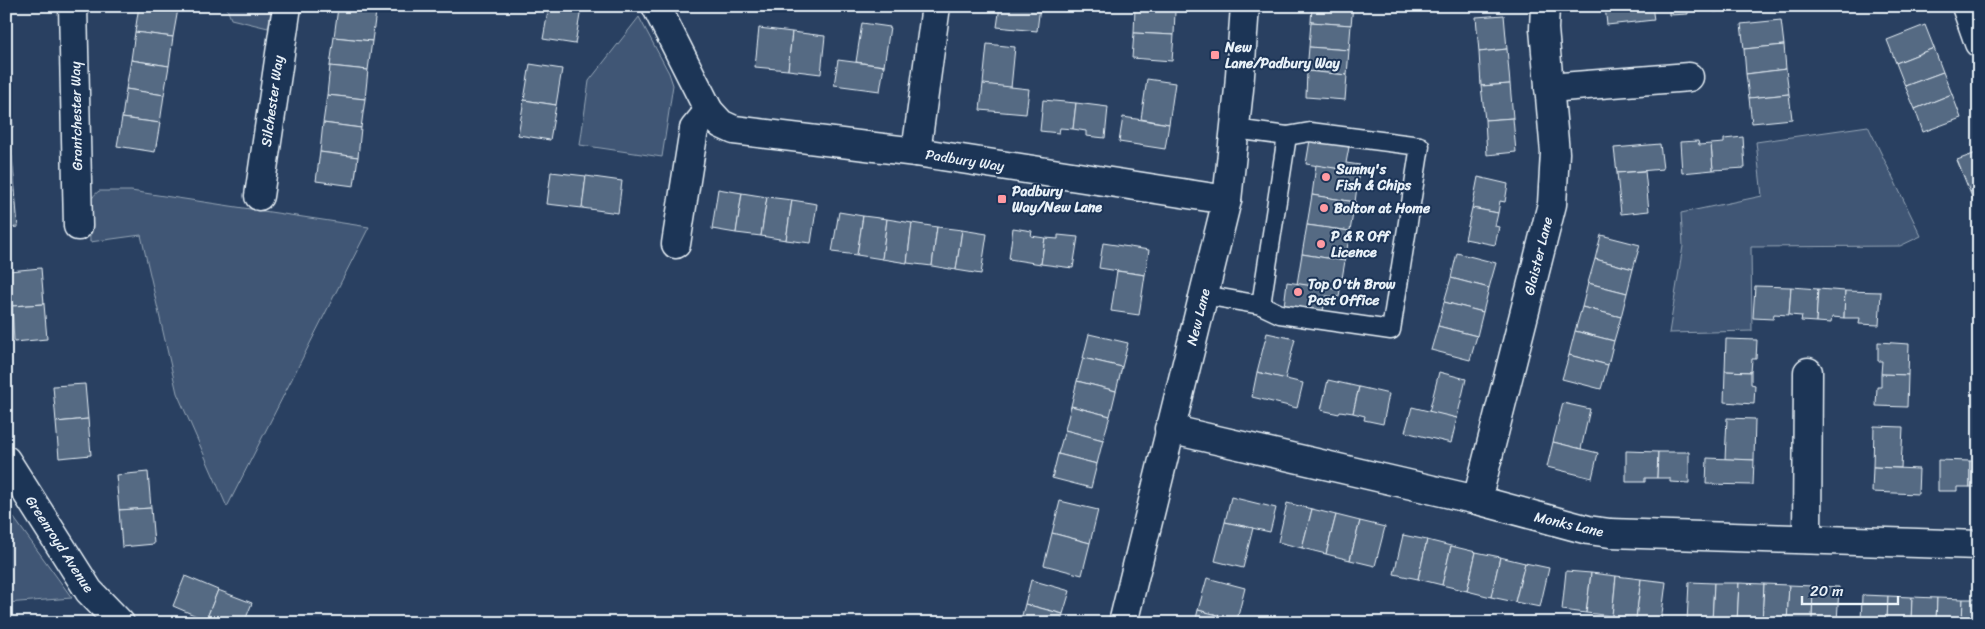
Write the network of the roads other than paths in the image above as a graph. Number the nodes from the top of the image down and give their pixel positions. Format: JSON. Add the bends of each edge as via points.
{"nodes":[{"id":1,"x":73,"y":6,"type":"edge"},
{"id":2,"x":286,"y":6,"type":"edge"},
{"id":3,"x":656,"y":6,"type":"edge"},
{"id":4,"x":936,"y":6,"type":"edge"},
{"id":5,"x":1245,"y":6,"type":"edge"},
{"id":6,"x":1545,"y":6,"type":"edge"},
{"id":7,"x":1966,"y":6,"type":"edge"},
{"id":8,"x":1979,"y":43,"type":"edge"},
{"id":9,"x":1689,"y":77,"type":"dead end"},
{"id":10,"x":1549,"y":88,"type":"junction"},
{"id":11,"x":709,"y":111,"type":"junction"},
{"id":12,"x":1235,"y":129,"type":"junction"},
{"id":13,"x":1286,"y":136,"type":"junction"},
{"id":14,"x":916,"y":152,"type":"junction"},
{"id":15,"x":259,"y":196,"type":"dead end"},
{"id":16,"x":1227,"y":200,"type":"junction"},
{"id":17,"x":78,"y":226,"type":"dead end"},
{"id":18,"x":676,"y":244,"type":"dead end"},
{"id":19,"x":1204,"y":294,"type":"junction"},
{"id":20,"x":1261,"y":305,"type":"junction"},
{"id":21,"x":1808,"y":372,"type":"dead end"},
{"id":22,"x":1169,"y":429,"type":"junction"},
{"id":23,"x":6,"y":460,"type":"edge"},
{"id":24,"x":1477,"y":500,"type":"junction"},
{"id":25,"x":1807,"y":539,"type":"junction"},
{"id":26,"x":1979,"y":545,"type":"edge"},
{"id":27,"x":120,"y":623,"type":"edge"},
{"id":28,"x":1123,"y":623,"type":"edge"}],
"edges":[{"from":1,"to":17,"type":"street","name":"Grantchester Way"},
{"from":2,"to":15,"type":"street","name":"Silchester Way"},
{"from":3,"to":11,"type":"street","name":"Padbury Way"},
{"from":4,"to":14,"type":"street"},
{"from":5,"to":12,"type":"street","name":"New Lane"},
{"from":6,"to":10,"type":"street","name":"Glaister Lane"},
{"from":7,"to":8,"type":"street"},
{"from":9,"to":10,"type":"street"},
{"from":10,"to":24,"type":"street","name":"Glaister Lane","via":[[1555,152],[1552,204]]},
{"from":11,"to":14,"type":"street","name":"Padbury Way","via":[[721,124],[734,130]]},
{"from":11,"to":18,"type":"street","via":[[694,129]]},
{"from":12,"to":13,"type":"lane"},
{"from":12,"to":16,"type":"street","name":"New Lane"},
{"from":13,"to":20,"type":"lane"},
{"from":13,"to":20,"type":"lane","via":[[1310,132],[1420,146],[1391,330],[1280,314]]},
{"from":14,"to":16,"type":"street","name":"Padbury Way"},
{"from":16,"to":19,"type":"street","name":"New Lane"},
{"from":19,"to":20,"type":"lane"},
{"from":19,"to":22,"type":"street","name":"New Lane"},
{"from":21,"to":25,"type":"street"},
{"from":22,"to":24,"type":"street","name":"Monks Lane"},
{"from":22,"to":28,"type":"street","name":"New Lane"},
{"from":23,"to":27,"type":"street","name":"Greenroyd Avenue","via":[[89,591]]},
{"from":24,"to":25,"type":"street","name":"Monks Lane","via":[[1610,533]]},
{"from":25,"to":26,"type":"street","name":"Monks Lane"}]}
